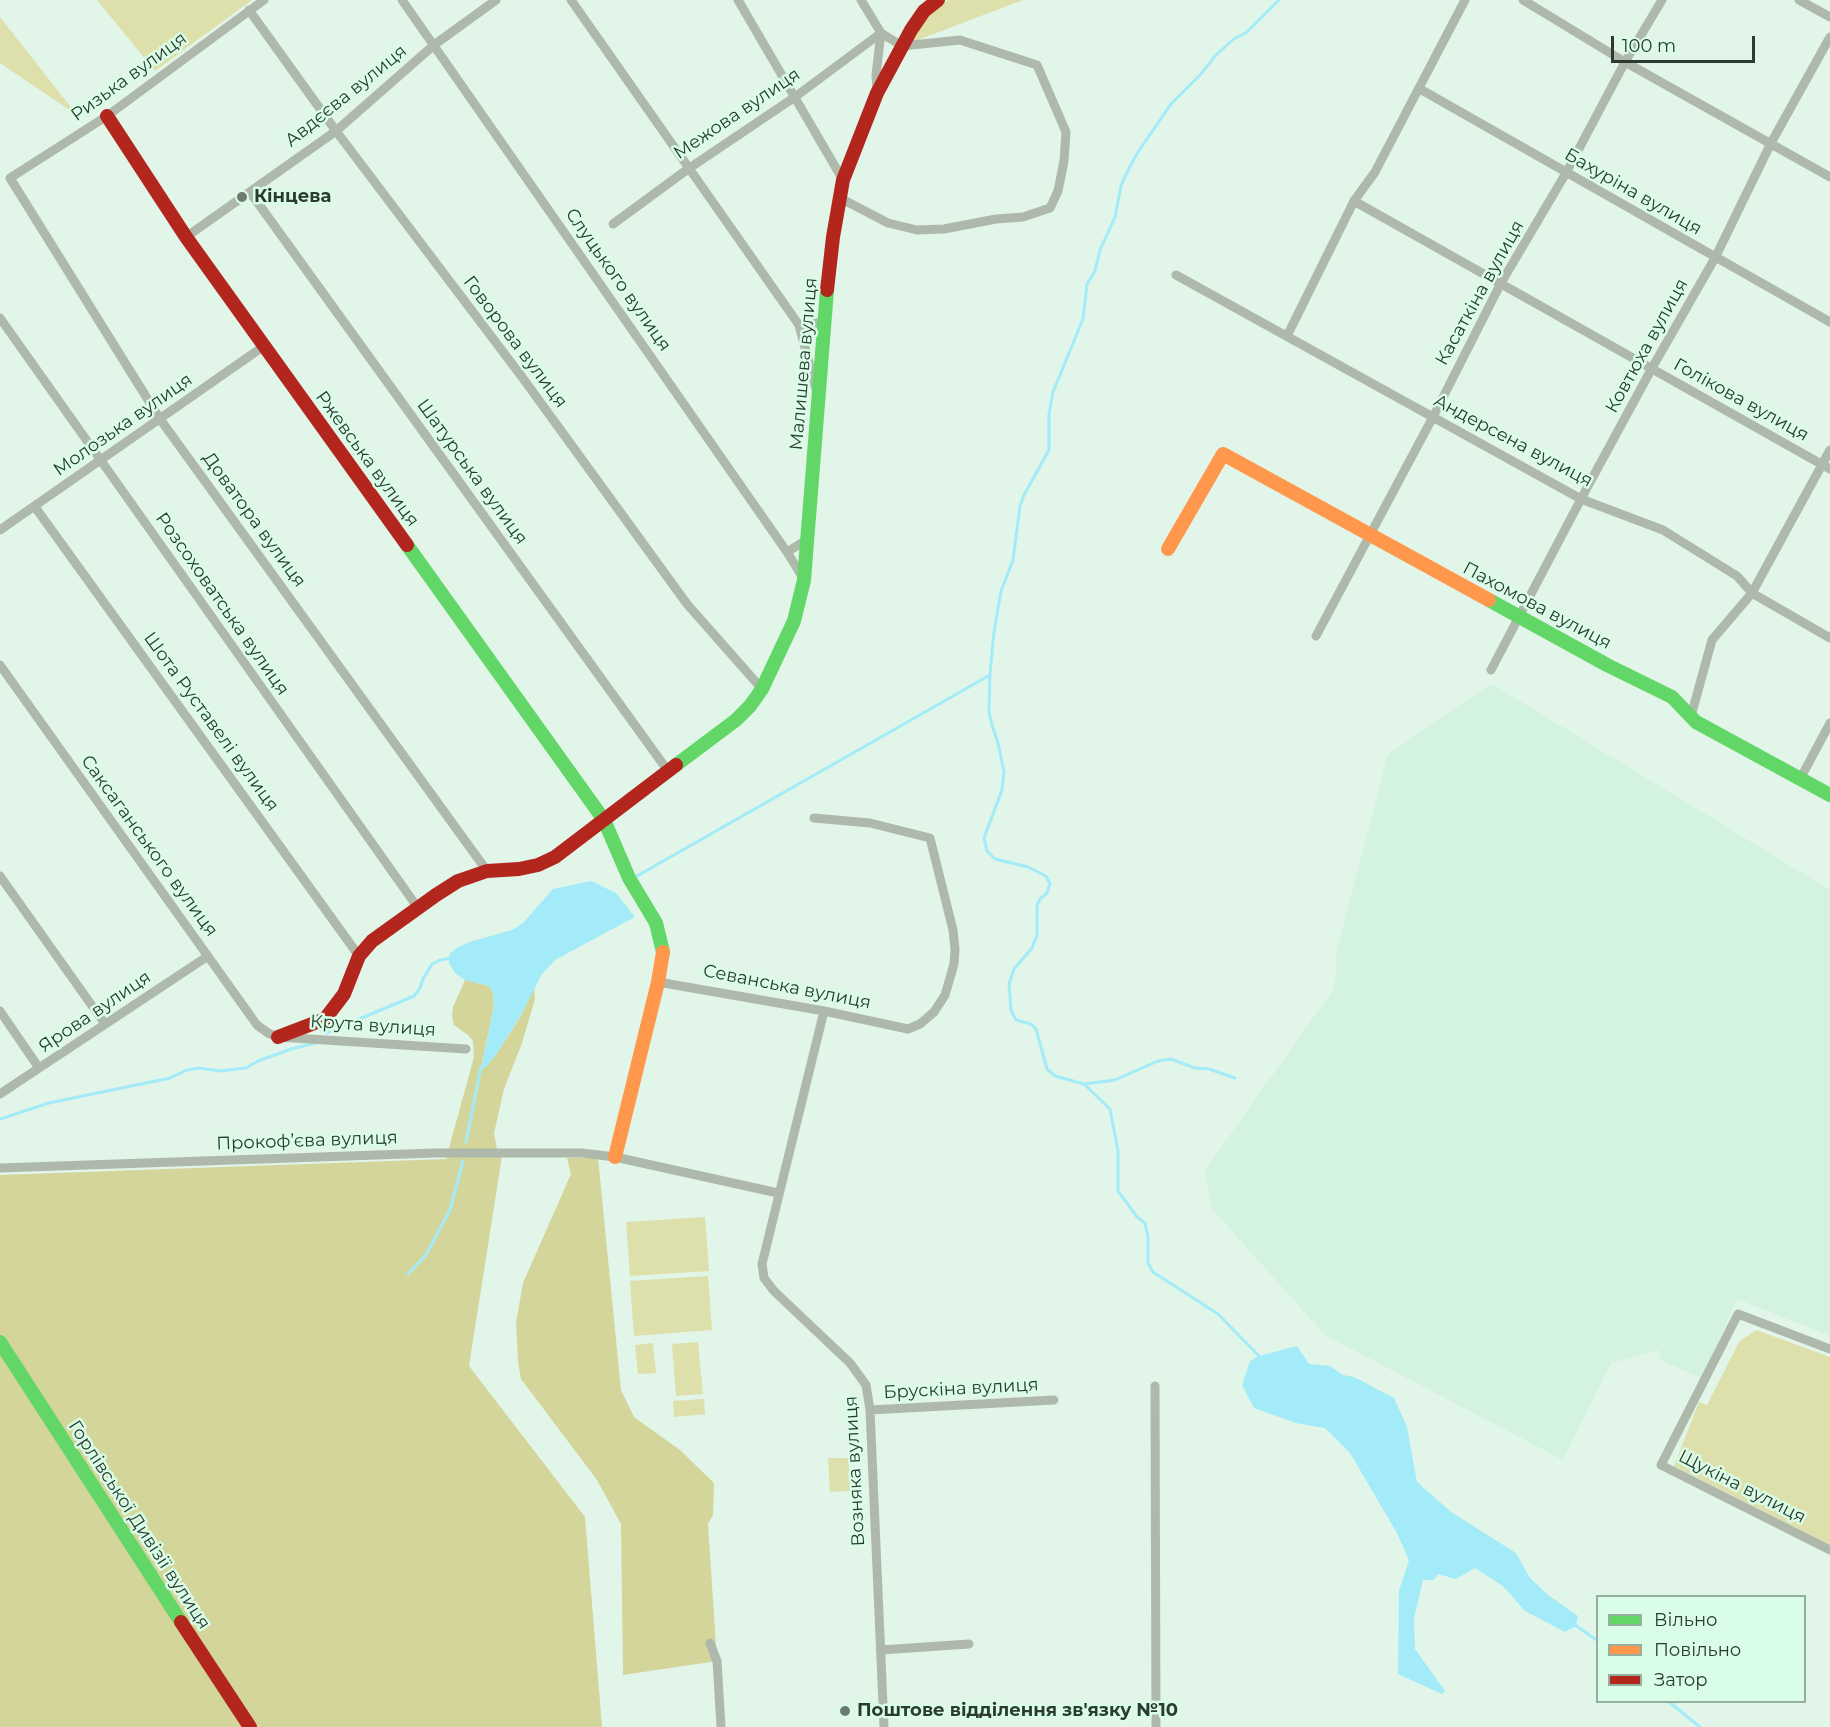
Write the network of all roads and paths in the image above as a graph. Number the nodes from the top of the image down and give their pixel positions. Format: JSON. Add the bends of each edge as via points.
{"nodes":[{"id":1,"x":264,"y":0,"type":"edge"},
{"id":2,"x":402,"y":0,"type":"edge"},
{"id":3,"x":496,"y":0,"type":"edge"},
{"id":4,"x":571,"y":0,"type":"edge"},
{"id":5,"x":738,"y":0,"type":"edge"},
{"id":6,"x":861,"y":0,"type":"edge"},
{"id":7,"x":938,"y":0,"type":"edge"},
{"id":8,"x":1466,"y":0,"type":"edge"},
{"id":9,"x":1522,"y":0,"type":"edge"},
{"id":10,"x":1662,"y":0,"type":"edge"},
{"id":11,"x":1799,"y":0,"type":"edge"},
{"id":12,"x":249,"y":10,"type":"junction"},
{"id":13,"x":1830,"y":17,"type":"edge"},
{"id":14,"x":881,"y":33,"type":"junction"},
{"id":15,"x":1830,"y":37,"type":"edge"},
{"id":16,"x":434,"y":45,"type":"junction"},
{"id":17,"x":902,"y":46,"type":"junction"},
{"id":18,"x":1625,"y":62,"type":"junction"},
{"id":19,"x":1420,"y":89,"type":"junction"},
{"id":20,"x":877,"y":93,"type":"junction"},
{"id":21,"x":795,"y":97,"type":"junction"},
{"id":22,"x":106,"y":116,"type":"junction"},
{"id":23,"x":336,"y":131,"type":"junction"},
{"id":24,"x":1771,"y":143,"type":"junction"},
{"id":25,"x":688,"y":169,"type":"junction"},
{"id":26,"x":1566,"y":173,"type":"junction"},
{"id":27,"x":1830,"y":177,"type":"edge"},
{"id":28,"x":10,"y":178,"type":"joint"},
{"id":29,"x":843,"y":180,"type":"junction"},
{"id":30,"x":250,"y":192,"type":"junction"},
{"id":31,"x":840,"y":198,"type":"junction"},
{"id":32,"x":1354,"y":201,"type":"junction"},
{"id":33,"x":613,"y":224,"type":"dead end"},
{"id":34,"x":186,"y":237,"type":"junction"},
{"id":35,"x":1715,"y":258,"type":"junction"},
{"id":36,"x":1176,"y":275,"type":"dead end"},
{"id":37,"x":1501,"y":283,"type":"junction"},
{"id":38,"x":0,"y":318,"type":"edge"},
{"id":39,"x":824,"y":322,"type":"junction"},
{"id":40,"x":1830,"y":322,"type":"edge"},
{"id":41,"x":799,"y":325,"type":"junction"},
{"id":42,"x":1287,"y":336,"type":"junction"},
{"id":43,"x":264,"y":346,"type":"junction"},
{"id":44,"x":1652,"y":368,"type":"junction"},
{"id":45,"x":818,"y":396,"type":"junction"},
{"id":46,"x":1433,"y":417,"type":"junction"},
{"id":47,"x":160,"y":419,"type":"junction"},
{"id":48,"x":1830,"y":450,"type":"edge"},
{"id":49,"x":100,"y":461,"type":"junction"},
{"id":50,"x":1826,"y":466,"type":"edge"},
{"id":51,"x":1581,"y":498,"type":"junction"},
{"id":52,"x":35,"y":507,"type":"junction"},
{"id":53,"x":0,"y":530,"type":"edge"},
{"id":54,"x":1370,"y":536,"type":"junction"},
{"id":55,"x":808,"y":539,"type":"junction"},
{"id":56,"x":1168,"y":549,"type":"dead end"},
{"id":57,"x":788,"y":552,"type":"junction"},
{"id":58,"x":804,"y":580,"type":"junction"},
{"id":59,"x":1752,"y":593,"type":"junction"},
{"id":60,"x":1519,"y":617,"type":"junction"},
{"id":61,"x":1316,"y":636,"type":"dead end"},
{"id":62,"x":1830,"y":638,"type":"edge"},
{"id":63,"x":0,"y":665,"type":"edge"},
{"id":64,"x":1491,"y":670,"type":"dead end"},
{"id":65,"x":762,"y":689,"type":"junction"},
{"id":66,"x":1691,"y":716,"type":"junction"},
{"id":67,"x":1830,"y":723,"type":"edge"},
{"id":68,"x":668,"y":771,"type":"junction"},
{"id":69,"x":1800,"y":779,"type":"junction"},
{"id":70,"x":1830,"y":795,"type":"edge"},
{"id":71,"x":814,"y":818,"type":"dead end"},
{"id":72,"x":604,"y":819,"type":"junction"},
{"id":73,"x":487,"y":871,"type":"junction"},
{"id":74,"x":0,"y":876,"type":"edge"},
{"id":75,"x":418,"y":908,"type":"junction"},
{"id":76,"x":208,"y":956,"type":"junction"},
{"id":77,"x":359,"y":956,"type":"junction"},
{"id":78,"x":658,"y":982,"type":"junction"},
{"id":79,"x":0,"y":1011,"type":"edge"},
{"id":80,"x":824,"y":1011,"type":"junction"},
{"id":81,"x":105,"y":1024,"type":"junction"},
{"id":82,"x":279,"y":1037,"type":"junction"},
{"id":83,"x":466,"y":1049,"type":"dead end"},
{"id":84,"x":39,"y":1068,"type":"junction"},
{"id":85,"x":0,"y":1094,"type":"edge"},
{"id":86,"x":615,"y":1157,"type":"junction"},
{"id":87,"x":0,"y":1168,"type":"edge"},
{"id":88,"x":778,"y":1193,"type":"junction"},
{"id":89,"x":0,"y":1342,"type":"edge"},
{"id":90,"x":1830,"y":1349,"type":"edge"},
{"id":91,"x":1155,"y":1386,"type":"dead end"},
{"id":92,"x":1054,"y":1400,"type":"dead end"},
{"id":93,"x":870,"y":1410,"type":"junction"},
{"id":94,"x":1830,"y":1550,"type":"edge"},
{"id":95,"x":710,"y":1643,"type":"dead end"},
{"id":96,"x":969,"y":1644,"type":"dead end"},
{"id":97,"x":881,"y":1650,"type":"junction"},
{"id":98,"x":250,"y":1727,"type":"edge"},
{"id":99,"x":721,"y":1727,"type":"edge"},
{"id":100,"x":884,"y":1727,"type":"edge"},
{"id":101,"x":1156,"y":1727,"type":"edge"}],
"edges":[{"from":1,"to":12,"type":"street","name":"Ризька вулиця"},
{"from":2,"to":16,"type":"street","name":"Слуцького вулиця"},
{"from":3,"to":16,"type":"street","name":"Авдєєва вулиця"},
{"from":4,"to":25,"type":"street"},
{"from":5,"to":21,"type":"street"},
{"from":6,"to":14,"type":"street"},
{"from":7,"to":17,"type":"street","via":[[924,12]]},
{"from":8,"to":19,"type":"street"},
{"from":9,"to":18,"type":"street"},
{"from":10,"to":18,"type":"street","name":"Касаткіна вулиця"},
{"from":11,"to":13,"type":"street"},
{"from":12,"to":22,"type":"street","name":"Ризька вулиця"},
{"from":12,"to":23,"type":"street","name":"Говорова вулиця"},
{"from":14,"to":17,"type":"street"},
{"from":14,"to":20,"type":"street"},
{"from":14,"to":21,"type":"street","name":"Межова вулиця"},
{"from":15,"to":24,"type":"street","name":"Ковтюха вулиця"},
{"from":16,"to":23,"type":"street","name":"Авдєєва вулиця"},
{"from":16,"to":57,"type":"street","name":"Слуцького вулиця"},
{"from":17,"to":20,"type":"street","name":"Малишева вулиця"},
{"from":17,"to":31,"type":"street","via":[[960,40],[1037,65],[1066,132],[1058,190],[1050,208],[1023,217],[929,230],[894,225]]},
{"from":18,"to":24,"type":"street"},
{"from":18,"to":26,"type":"street","name":"Касаткіна вулиця"},
{"from":19,"to":26,"type":"street","name":"Бахуріна вулиця"},
{"from":19,"to":32,"type":"street","via":[[1375,172]]},
{"from":20,"to":29,"type":"street","name":"Малишева вулиця"},
{"from":21,"to":25,"type":"street","name":"Межова вулиця"},
{"from":21,"to":29,"type":"street"},
{"from":22,"to":28,"type":"street","name":"Ризька вулиця"},
{"from":22,"to":34,"type":"street","name":"Ржевська вулиця"},
{"from":23,"to":30,"type":"street","name":"Авдєєва вулиця"},
{"from":23,"to":65,"type":"street","name":"Говорова вулиця","via":[[687,604]]},
{"from":24,"to":27,"type":"street"},
{"from":24,"to":35,"type":"street","name":"Ковтюха вулиця"},
{"from":25,"to":33,"type":"street","name":"Межова вулиця"},
{"from":25,"to":41,"type":"street"},
{"from":26,"to":35,"type":"street","name":"Бахуріна вулиця"},
{"from":26,"to":37,"type":"street","name":"Касаткіна вулиця"},
{"from":28,"to":47,"type":"street","name":"Доватора вулиця"},
{"from":29,"to":31,"type":"street","name":"Малишева вулиця"},
{"from":30,"to":34,"type":"street","name":"Авдєєва вулиця"},
{"from":30,"to":68,"type":"street","name":"Шатурська вулиця"},
{"from":31,"to":39,"type":"street","name":"Малишева вулиця"},
{"from":32,"to":37,"type":"street","name":"Голікова вулиця"},
{"from":32,"to":42,"type":"street"},
{"from":34,"to":43,"type":"street","name":"Ржевська вулиця"},
{"from":35,"to":40,"type":"street","name":"Бахуріна вулиця"},
{"from":35,"to":44,"type":"street","name":"Ковтюха вулиця"},
{"from":36,"to":42,"type":"street","name":"Андерсена вулиця"},
{"from":37,"to":44,"type":"street","name":"Голікова вулиця"},
{"from":37,"to":46,"type":"street","name":"Касаткіна вулиця"},
{"from":38,"to":49,"type":"street","name":"Розсоховатська вулиця"},
{"from":39,"to":41,"type":"street"},
{"from":39,"to":45,"type":"street","name":"Малишева вулиця"},
{"from":41,"to":45,"type":"street"},
{"from":42,"to":46,"type":"street","name":"Андерсена вулиця"},
{"from":43,"to":47,"type":"street","name":"Молозька вулиця"},
{"from":43,"to":72,"type":"street","name":"Ржевська вулиця"},
{"from":44,"to":50,"type":"street","name":"Голікова вулиця"},
{"from":44,"to":51,"type":"street","name":"Ковтюха вулиця"},
{"from":45,"to":55,"type":"street","name":"Малишева вулиця"},
{"from":46,"to":51,"type":"street","name":"Андерсена вулиця"},
{"from":46,"to":54,"type":"street","name":"Касаткіна вулиця"},
{"from":47,"to":49,"type":"street","name":"Молозька вулиця"},
{"from":47,"to":73,"type":"street","name":"Доватора вулиця"},
{"from":48,"to":50,"type":"street"},
{"from":49,"to":52,"type":"street","name":"Молозька вулиця"},
{"from":49,"to":75,"type":"street","name":"Розсоховатська вулиця"},
{"from":50,"to":59,"type":"street"},
{"from":51,"to":59,"type":"street","name":"Андерсена вулиця","via":[[1663,530],[1737,576]]},
{"from":51,"to":60,"type":"street","name":"Ковтюха вулиця"},
{"from":52,"to":53,"type":"street","name":"Молозька вулиця"},
{"from":52,"to":77,"type":"street","name":"Шота Руставелі вулиця"},
{"from":54,"to":56,"type":"street","name":"Пахомова вулиця","via":[[1223,454]]},
{"from":54,"to":60,"type":"street","name":"Пахомова вулиця"},
{"from":54,"to":61,"type":"street","name":"Касаткіна вулиця"},
{"from":55,"to":57,"type":"street"},
{"from":55,"to":58,"type":"street","name":"Малишева вулиця"},
{"from":57,"to":58,"type":"street","name":"Слуцького вулиця"},
{"from":58,"to":65,"type":"street","name":"Малишева вулиця","via":[[794,621]]},
{"from":59,"to":62,"type":"street","name":"Андерсена вулиця"},
{"from":59,"to":66,"type":"street","via":[[1712,640]]},
{"from":60,"to":64,"type":"street","name":"Ковтюха вулиця"},
{"from":60,"to":66,"type":"street","name":"Пахомова вулиця","via":[[1672,697]]},
{"from":63,"to":76,"type":"street","name":"Саксаганського вулиця"},
{"from":65,"to":68,"type":"street","name":"Малишева вулиця","via":[[736,720]]},
{"from":66,"to":69,"type":"street","name":"Пахомова вулиця"},
{"from":67,"to":69,"type":"street"},
{"from":68,"to":72,"type":"street","name":"Малишева вулиця"},
{"from":69,"to":70,"type":"street","name":"Пахомова вулиця"},
{"from":71,"to":80,"type":"street","name":"Севанська вулиця","via":[[870,823],[930,838],[953,930],[954,964],[945,995],[920,1024],[908,1029]]},
{"from":72,"to":73,"type":"street","name":"Малишева вулиця","via":[[555,857],[538,865]]},
{"from":72,"to":78,"type":"street","via":[[624,868],[656,923],[663,954]]},
{"from":73,"to":75,"type":"street","name":"Малишева вулиця","via":[[458,881]]},
{"from":74,"to":81,"type":"street"},
{"from":75,"to":77,"type":"street","name":"Малишева вулиця","via":[[372,941]]},
{"from":76,"to":81,"type":"street","name":"Ярова вулиця"},
{"from":76,"to":82,"type":"street","name":"Саксаганського вулиця","via":[[257,1025]]},
{"from":77,"to":82,"type":"street","via":[[344,994],[331,1013]]},
{"from":78,"to":80,"type":"street","name":"Севанська вулиця"},
{"from":78,"to":86,"type":"street"},
{"from":79,"to":84,"type":"street"},
{"from":80,"to":88,"type":"street","name":"Возняка вулиця"},
{"from":81,"to":84,"type":"street","name":"Ярова вулиця"},
{"from":82,"to":83,"type":"street","name":"Крута вулиця"},
{"from":84,"to":85,"type":"street","name":"Ярова вулиця"},
{"from":86,"to":87,"type":"street","name":"Прокоф’єва вулиця","via":[[563,1152],[435,1153]]},
{"from":86,"to":88,"type":"street","name":"Прокоф’єва вулиця"},
{"from":88,"to":93,"type":"street","name":"Возняка вулиця","via":[[764,1250],[764,1278],[860,1374]]},
{"from":89,"to":98,"type":"street","name":"Горлівської Дивізії вулиця"},
{"from":90,"to":94,"type":"street","name":"Щукіна вулиця","via":[[1738,1314],[1661,1465]]},
{"from":91,"to":101,"type":"street"},
{"from":92,"to":93,"type":"street","name":"Брускіна вулиця"},
{"from":93,"to":97,"type":"street","name":"Возняка вулиця"},
{"from":95,"to":99,"type":"street","via":[[717,1660]]},
{"from":96,"to":97,"type":"street"},
{"from":97,"to":100,"type":"street","name":"Возняка вулиця"}]}
